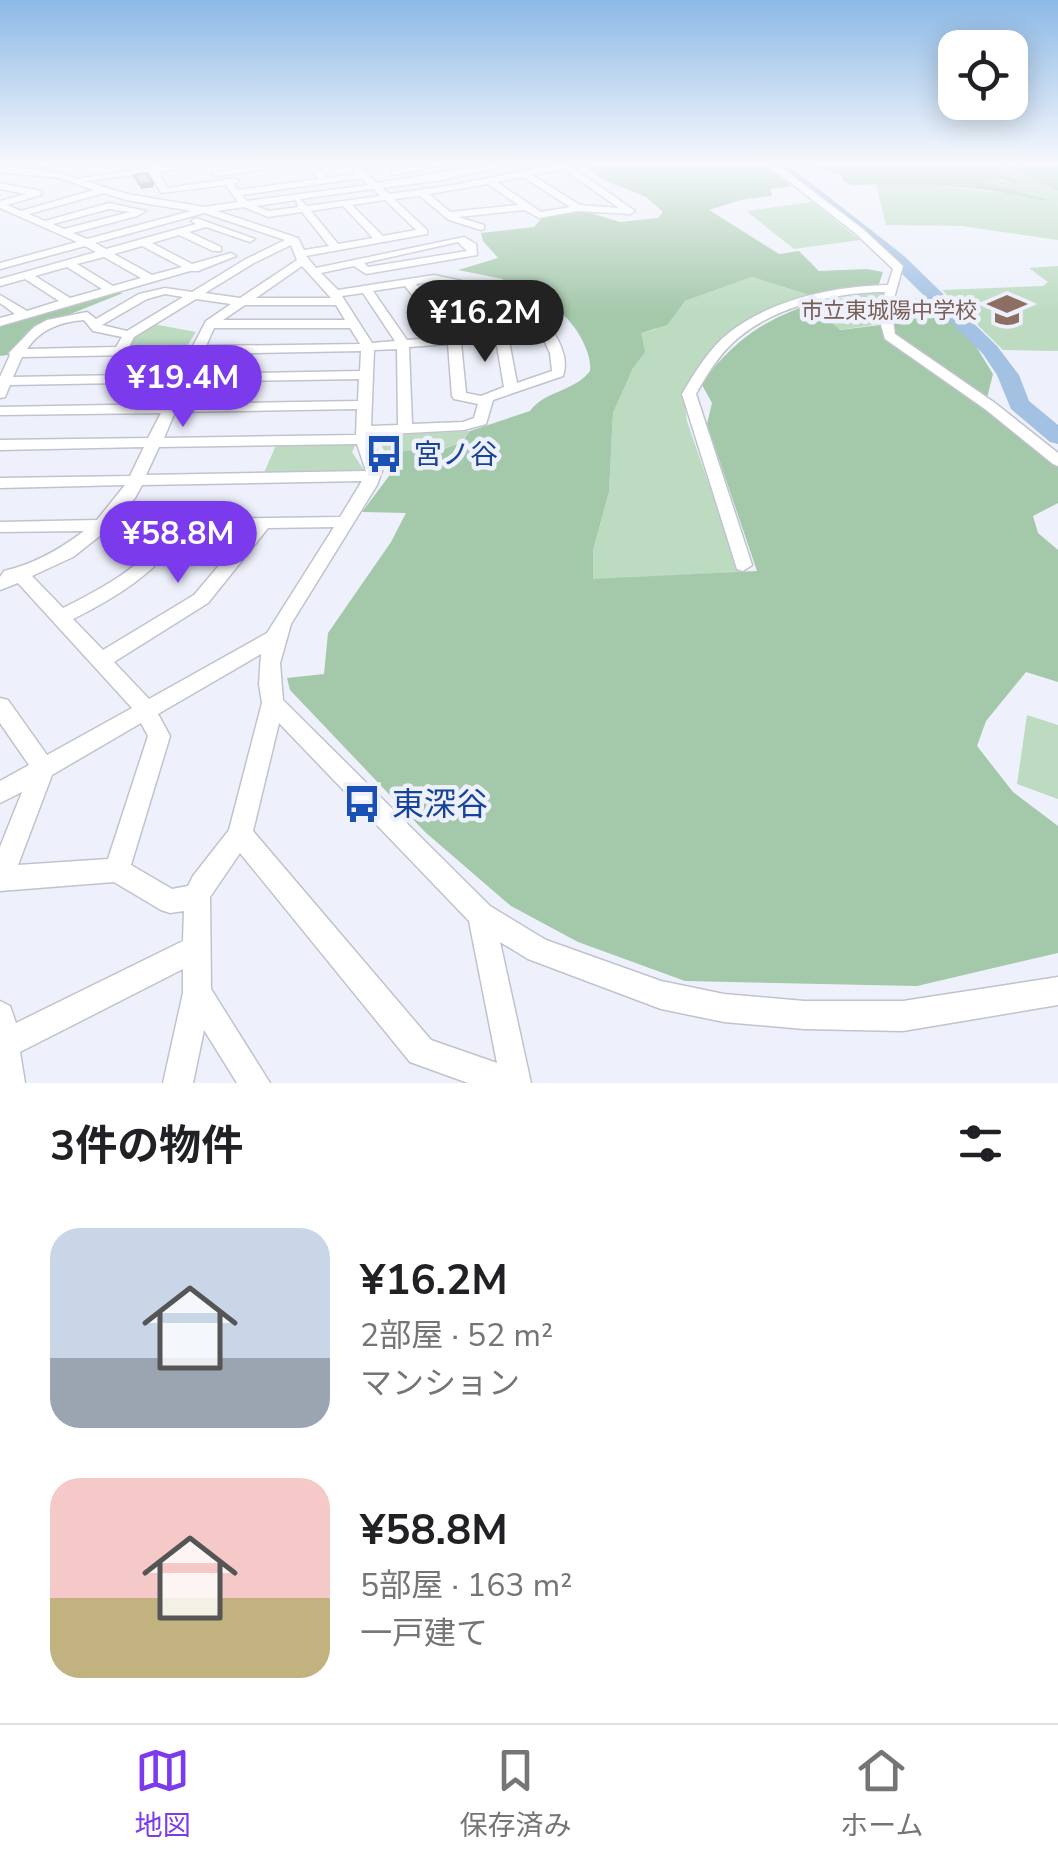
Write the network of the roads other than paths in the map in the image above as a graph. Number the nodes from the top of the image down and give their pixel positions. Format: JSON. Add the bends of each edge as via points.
{"nodes":[{"id":1,"x":17,"y":213,"type":"edge"},
{"id":2,"x":25,"y":213,"type":"edge"},
{"id":3,"x":86,"y":213,"type":"edge"},
{"id":4,"x":138,"y":213,"type":"edge"},
{"id":5,"x":153,"y":213,"type":"edge"},
{"id":6,"x":195,"y":213,"type":"edge"},
{"id":7,"x":212,"y":213,"type":"edge"},
{"id":8,"x":307,"y":213,"type":"edge"},
{"id":9,"x":354,"y":213,"type":"edge"},
{"id":10,"x":402,"y":213,"type":"edge"},
{"id":11,"x":445,"y":213,"type":"edge"},
{"id":12,"x":480,"y":213,"type":"edge"},
{"id":13,"x":531,"y":213,"type":"edge"},
{"id":14,"x":561,"y":213,"type":"edge"},
{"id":15,"x":834,"y":213,"type":"edge"},
{"id":16,"x":20,"y":214,"type":"junction"},
{"id":17,"x":448,"y":215,"type":"junction"},
{"id":18,"x":180,"y":217,"type":"junction"},
{"id":19,"x":44,"y":224,"type":"junction"},
{"id":20,"x":207,"y":224,"type":"junction"},
{"id":21,"x":480,"y":227,"type":"dead end"},
{"id":22,"x":64,"y":232,"type":"junction"},
{"id":23,"x":183,"y":232,"type":"junction"},
{"id":24,"x":423,"y":232,"type":"junction"},
{"id":25,"x":294,"y":240,"type":"junction"},
{"id":26,"x":380,"y":240,"type":"junction"},
{"id":27,"x":86,"y":242,"type":"junction"},
{"id":28,"x":145,"y":244,"type":"junction"},
{"id":29,"x":437,"y":245,"type":"junction"},
{"id":30,"x":336,"y":248,"type":"junction"},
{"id":31,"x":217,"y":249,"type":"junction"},
{"id":32,"x":106,"y":253,"type":"junction"},
{"id":33,"x":302,"y":257,"type":"junction"},
{"id":34,"x":358,"y":263,"type":"junction"},
{"id":35,"x":69,"y":264,"type":"junction"},
{"id":36,"x":0,"y":266,"type":"edge"},
{"id":37,"x":194,"y":268,"type":"junction"},
{"id":38,"x":315,"y":271,"type":"junction"},
{"id":39,"x":27,"y":276,"type":"junction"},
{"id":40,"x":152,"y":280,"type":"junction"},
{"id":41,"x":408,"y":282,"type":"junction"},
{"id":42,"x":0,"y":283,"type":"edge"},
{"id":43,"x":366,"y":288,"type":"junction"},
{"id":44,"x":892,"y":288,"type":"junction"},
{"id":45,"x":113,"y":291,"type":"junction"},
{"id":46,"x":192,"y":295,"type":"junction"},
{"id":47,"x":338,"y":297,"type":"junction"},
{"id":48,"x":0,"y":298,"type":"edge"},
{"id":49,"x":239,"y":302,"type":"junction"},
{"id":50,"x":70,"y":303,"type":"junction"},
{"id":51,"x":25,"y":315,"type":"junction"},
{"id":52,"x":493,"y":320,"type":"junction"},
{"id":53,"x":0,"y":322,"type":"edge"},
{"id":54,"x":95,"y":324,"type":"junction"},
{"id":55,"x":210,"y":324,"type":"junction"},
{"id":56,"x":354,"y":324,"type":"junction"},
{"id":57,"x":129,"y":335,"type":"junction"},
{"id":58,"x":502,"y":336,"type":"junction"},
{"id":59,"x":454,"y":339,"type":"junction"},
{"id":60,"x":403,"y":344,"type":"junction"},
{"id":61,"x":368,"y":347,"type":"junction"},
{"id":62,"x":195,"y":350,"type":"junction"},
{"id":63,"x":120,"y":351,"type":"junction"},
{"id":64,"x":15,"y":353,"type":"junction"},
{"id":65,"x":367,"y":375,"type":"junction"},
{"id":66,"x":183,"y":378,"type":"junction"},
{"id":67,"x":3,"y":380,"type":"edge"},
{"id":68,"x":511,"y":387,"type":"junction"},
{"id":69,"x":486,"y":401,"type":"junction"},
{"id":70,"x":365,"y":406,"type":"junction"},
{"id":71,"x":169,"y":408,"type":"junction"},
{"id":72,"x":0,"y":411,"type":"edge"},
{"id":73,"x":405,"y":428,"type":"junction"},
{"id":74,"x":363,"y":435,"type":"junction"},
{"id":75,"x":154,"y":442,"type":"junction"},
{"id":76,"x":0,"y":444,"type":"edge"},
{"id":77,"x":1058,"y":461,"type":"edge"},
{"id":78,"x":372,"y":476,"type":"junction"},
{"id":79,"x":136,"y":480,"type":"junction"},
{"id":80,"x":0,"y":483,"type":"edge"},
{"id":81,"x":265,"y":521,"type":"junction"},
{"id":82,"x":345,"y":522,"type":"junction"},
{"id":83,"x":184,"y":523,"type":"junction"},
{"id":84,"x":102,"y":525,"type":"junction"},
{"id":85,"x":0,"y":527,"type":"edge"},
{"id":86,"x":742,"y":565,"type":"dead end"},
{"id":87,"x":11,"y":575,"type":"edge"},
{"id":88,"x":0,"y":584,"type":"edge"},
{"id":89,"x":60,"y":617,"type":"junction"},
{"id":90,"x":274,"y":638,"type":"junction"},
{"id":91,"x":101,"y":661,"type":"junction"},
{"id":92,"x":273,"y":703,"type":"junction"},
{"id":93,"x":145,"y":709,"type":"junction"},
{"id":94,"x":1,"y":710,"type":"edge"},
{"id":95,"x":43,"y":768,"type":"junction"},
{"id":96,"x":0,"y":793,"type":"edge"},
{"id":97,"x":240,"y":834,"type":"junction"},
{"id":98,"x":117,"y":870,"type":"junction"},
{"id":99,"x":0,"y":879,"type":"edge"},
{"id":100,"x":197,"y":897,"type":"junction"},
{"id":101,"x":482,"y":915,"type":"junction"},
{"id":102,"x":199,"y":947,"type":"junction"},
{"id":103,"x":1058,"y":990,"type":"edge"},
{"id":104,"x":197,"y":993,"type":"junction"},
{"id":105,"x":1,"y":1036,"type":"edge"},
{"id":106,"x":10,"y":1083,"type":"edge"},
{"id":107,"x":178,"y":1083,"type":"edge"},
{"id":108,"x":255,"y":1083,"type":"edge"},
{"id":109,"x":513,"y":1083,"type":"edge"}],
"edges":[{"from":1,"to":16,"type":"street"},
{"from":2,"to":16,"type":"street"},
{"from":3,"to":19,"type":"street"},
{"from":4,"to":22,"type":"street"},
{"from":5,"to":18,"type":"street"},
{"from":6,"to":18,"type":"street"},
{"from":7,"to":25,"type":"street"},
{"from":8,"to":30,"type":"street"},
{"from":9,"to":26,"type":"street"},
{"from":10,"to":24,"type":"street"},
{"from":11,"to":17,"type":"street"},
{"from":12,"to":17,"type":"street"},
{"from":13,"to":14,"type":"street","via":[[536,219]]},
{"from":15,"to":44,"type":"street","via":[[899,268]]},
{"from":16,"to":19,"type":"street"},
{"from":17,"to":21,"type":"street"},
{"from":18,"to":20,"type":"street"},
{"from":18,"to":27,"type":"street"},
{"from":19,"to":22,"type":"street"},
{"from":20,"to":23,"type":"street"},
{"from":20,"to":31,"type":"street","via":[[250,239]]},
{"from":22,"to":27,"type":"street"},
{"from":23,"to":28,"type":"street"},
{"from":23,"to":31,"type":"street"},
{"from":24,"to":26,"type":"street"},
{"from":24,"to":29,"type":"street"},
{"from":25,"to":33,"type":"street"},
{"from":25,"to":46,"type":"street"},
{"from":26,"to":30,"type":"street"},
{"from":27,"to":32,"type":"street"},
{"from":27,"to":36,"type":"street"},
{"from":28,"to":32,"type":"street"},
{"from":28,"to":37,"type":"street"},
{"from":29,"to":34,"type":"street"},
{"from":29,"to":34,"type":"street","via":[[460,239],[473,253],[366,271]]},
{"from":30,"to":33,"type":"street"},
{"from":31,"to":37,"type":"street","via":[[231,256]]},
{"from":32,"to":35,"type":"street"},
{"from":32,"to":40,"type":"street"},
{"from":33,"to":38,"type":"street"},
{"from":33,"to":49,"type":"street"},
{"from":34,"to":38,"type":"street"},
{"from":35,"to":39,"type":"street"},
{"from":35,"to":45,"type":"street"},
{"from":37,"to":40,"type":"street"},
{"from":38,"to":47,"type":"street"},
{"from":39,"to":42,"type":"street"},
{"from":39,"to":50,"type":"street"},
{"from":40,"to":45,"type":"street"},
{"from":41,"to":43,"type":"street"},
{"from":41,"to":52,"type":"street","via":[[453,280]]},
{"from":41,"to":59,"type":"street"},
{"from":43,"to":47,"type":"street"},
{"from":43,"to":60,"type":"street"},
{"from":44,"to":77,"type":"street","via":[[882,322],[889,336]]},
{"from":44,"to":86,"type":"street","via":[[836,295],[748,326],[722,348],[689,394]]},
{"from":45,"to":50,"type":"street"},
{"from":46,"to":49,"type":"street"},
{"from":46,"to":54,"type":"street","via":[[165,290],[143,296]]},
{"from":46,"to":57,"type":"street"},
{"from":47,"to":49,"type":"street"},
{"from":47,"to":56,"type":"street"},
{"from":48,"to":51,"type":"street"},
{"from":49,"to":55,"type":"street"},
{"from":50,"to":51,"type":"street"},
{"from":51,"to":53,"type":"street"},
{"from":52,"to":58,"type":"street"},
{"from":52,"to":68,"type":"street","via":[[541,321],[560,366],[552,378]]},
{"from":54,"to":57,"type":"street"},
{"from":54,"to":64,"type":"street","via":[[76,316],[34,331]]},
{"from":55,"to":56,"type":"street"},
{"from":55,"to":62,"type":"street"},
{"from":56,"to":61,"type":"street"},
{"from":57,"to":63,"type":"street"},
{"from":58,"to":59,"type":"street"},
{"from":58,"to":68,"type":"street"},
{"from":59,"to":60,"type":"street"},
{"from":59,"to":69,"type":"street","via":[[459,396]]},
{"from":60,"to":61,"type":"street"},
{"from":60,"to":73,"type":"street"},
{"from":61,"to":62,"type":"street"},
{"from":61,"to":65,"type":"street"},
{"from":62,"to":63,"type":"street"},
{"from":62,"to":66,"type":"street"},
{"from":63,"to":64,"type":"street"},
{"from":64,"to":67,"type":"street"},
{"from":65,"to":66,"type":"street"},
{"from":65,"to":70,"type":"street"},
{"from":66,"to":67,"type":"street"},
{"from":66,"to":71,"type":"street"},
{"from":68,"to":69,"type":"street"},
{"from":69,"to":73,"type":"street","via":[[480,420],[464,426]]},
{"from":70,"to":71,"type":"street"},
{"from":70,"to":74,"type":"street"},
{"from":71,"to":72,"type":"street"},
{"from":71,"to":75,"type":"street"},
{"from":73,"to":74,"type":"street"},
{"from":74,"to":75,"type":"street"},
{"from":74,"to":78,"type":"street"},
{"from":75,"to":76,"type":"street"},
{"from":75,"to":79,"type":"street"},
{"from":78,"to":79,"type":"street"},
{"from":78,"to":82,"type":"street"},
{"from":79,"to":80,"type":"street"},
{"from":79,"to":84,"type":"street"},
{"from":81,"to":82,"type":"street"},
{"from":81,"to":83,"type":"street"},
{"from":81,"to":91,"type":"street","via":[[201,599]]},
{"from":82,"to":90,"type":"street"},
{"from":83,"to":84,"type":"street"},
{"from":83,"to":89,"type":"street","via":[[146,567]]},
{"from":84,"to":85,"type":"street"},
{"from":84,"to":87,"type":"street","via":[[67,554]]},
{"from":87,"to":88,"type":"street"},
{"from":87,"to":89,"type":"street"},
{"from":89,"to":91,"type":"street"},
{"from":90,"to":92,"type":"street","via":[[268,688]]},
{"from":90,"to":93,"type":"street"},
{"from":91,"to":93,"type":"street"},
{"from":92,"to":97,"type":"street"},
{"from":92,"to":101,"type":"street"},
{"from":93,"to":95,"type":"street"},
{"from":93,"to":98,"type":"street","via":[[160,736]]},
{"from":94,"to":95,"type":"street"},
{"from":95,"to":96,"type":"street"},
{"from":95,"to":99,"type":"street"},
{"from":97,"to":100,"type":"street"},
{"from":97,"to":109,"type":"street","via":[[421,1051]]},
{"from":98,"to":99,"type":"street"},
{"from":98,"to":100,"type":"street","via":[[170,901]]},
{"from":100,"to":102,"type":"street"},
{"from":101,"to":103,"type":"street","via":[[555,956],[661,995],[724,1008],[903,1016]]},
{"from":101,"to":109,"type":"street"},
{"from":102,"to":104,"type":"street"},
{"from":102,"to":105,"type":"street"},
{"from":104,"to":107,"type":"street"},
{"from":104,"to":108,"type":"street"},
{"from":105,"to":106,"type":"street"}]}
